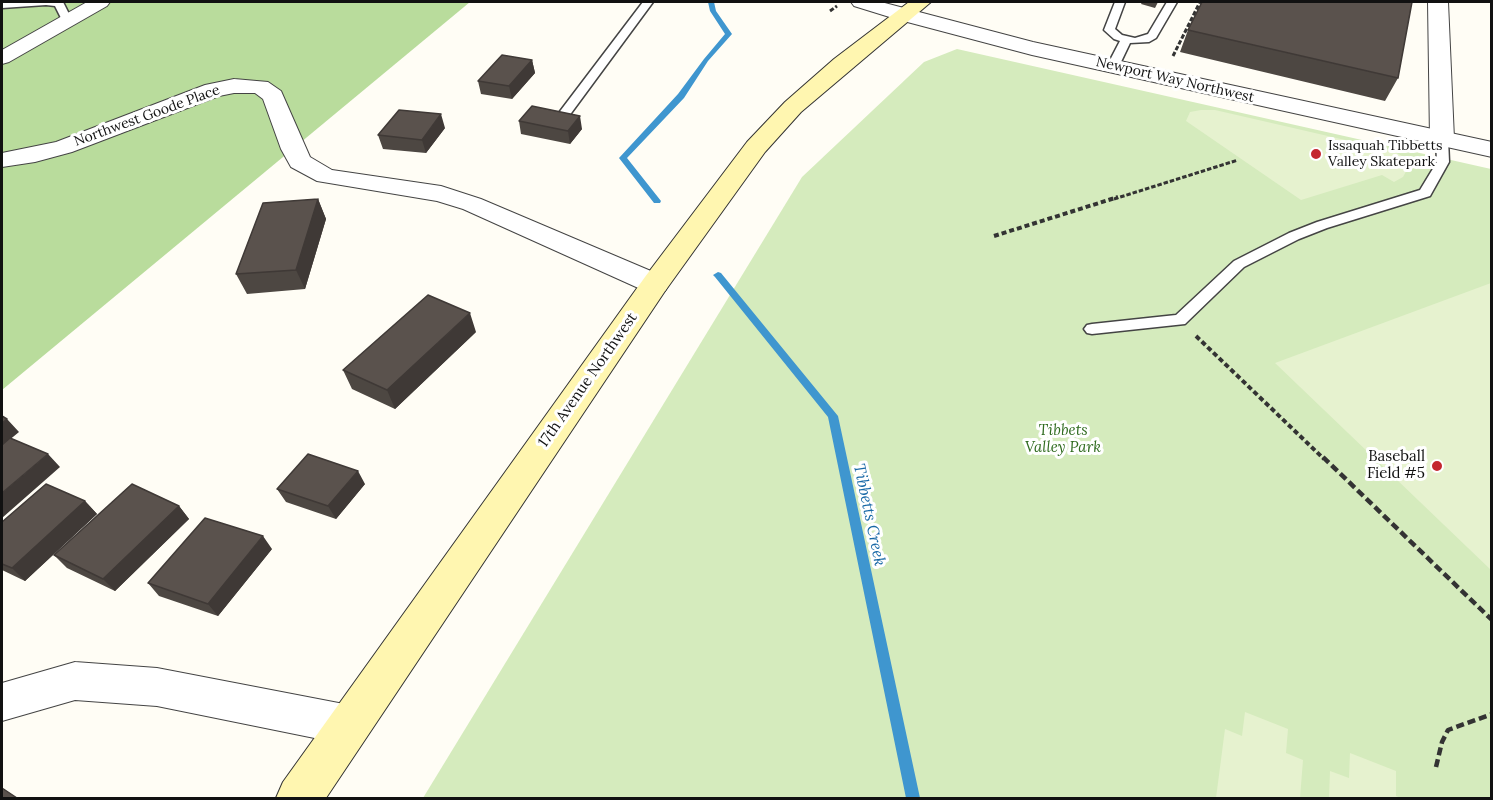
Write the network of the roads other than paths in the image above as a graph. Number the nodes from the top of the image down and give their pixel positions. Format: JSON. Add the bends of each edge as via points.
{"nodes":[{"id":1,"x":46,"y":2,"type":"edge"},
{"id":2,"x":100,"y":2,"type":"edge"},
{"id":3,"x":648,"y":2,"type":"edge"},
{"id":4,"x":861,"y":2,"type":"edge"},
{"id":5,"x":921,"y":2,"type":"edge"},
{"id":6,"x":1119,"y":2,"type":"edge"},
{"id":7,"x":1172,"y":2,"type":"edge"},
{"id":8,"x":1438,"y":2,"type":"edge"},
{"id":9,"x":2,"y":4,"type":"edge"},
{"id":10,"x":903,"y":15,"type":"junction"},
{"id":11,"x":67,"y":20,"type":"junction"},
{"id":12,"x":1126,"y":40,"type":"junction"},
{"id":13,"x":2,"y":58,"type":"edge"},
{"id":14,"x":1113,"y":66,"type":"junction"},
{"id":15,"x":562,"y":117,"type":"edge"},
{"id":16,"x":1442,"y":139,"type":"junction"},
{"id":17,"x":1491,"y":150,"type":"edge"},
{"id":18,"x":2,"y":160,"type":"edge"},
{"id":19,"x":655,"y":284,"type":"junction"},
{"id":20,"x":1092,"y":329,"type":"dead end"},
{"id":21,"x":2,"y":702,"type":"edge"},
{"id":22,"x":349,"y":725,"type":"junction"},
{"id":23,"x":299,"y":798,"type":"edge"}],
"edges":[{"from":1,"to":9,"type":"lane"},
{"from":1,"to":11,"type":"lane","via":[[59,4]]},
{"from":2,"to":11,"type":"street"},
{"from":3,"to":15,"type":"lane"},
{"from":4,"to":10,"type":"street","name":"Newport Way Northwest"},
{"from":5,"to":10,"type":"main road","name":"17th Avenue Northwest"},
{"from":6,"to":12,"type":"lane","via":[[1109,30]]},
{"from":7,"to":12,"type":"lane","via":[[1149,39]]},
{"from":8,"to":16,"type":"street"},
{"from":10,"to":14,"type":"street","name":"Newport Way Northwest"},
{"from":10,"to":19,"type":"main road","name":"17th Avenue Northwest","via":[[778,123]]},
{"from":11,"to":13,"type":"street"},
{"from":12,"to":14,"type":"lane"},
{"from":14,"to":16,"type":"street","name":"Newport Way Northwest"},
{"from":16,"to":17,"type":"street","name":"Newport Way Northwest"},
{"from":16,"to":20,"type":"lane","via":[[1443,162],[1425,193],[1294,236],[1239,264],[1180,321]]},
{"from":18,"to":19,"type":"street","name":"Northwest Goode Place","via":[[64,147],[213,90],[260,87],[273,96],[293,149],[300,162],[312,170],[326,176],[441,194],[472,204]]},
{"from":19,"to":22,"type":"main road","name":"17th Avenue Northwest"},
{"from":21,"to":22,"type":"street","via":[[75,681],[157,687]]},
{"from":22,"to":23,"type":"main road","name":"17th Avenue Northwest"}]}
